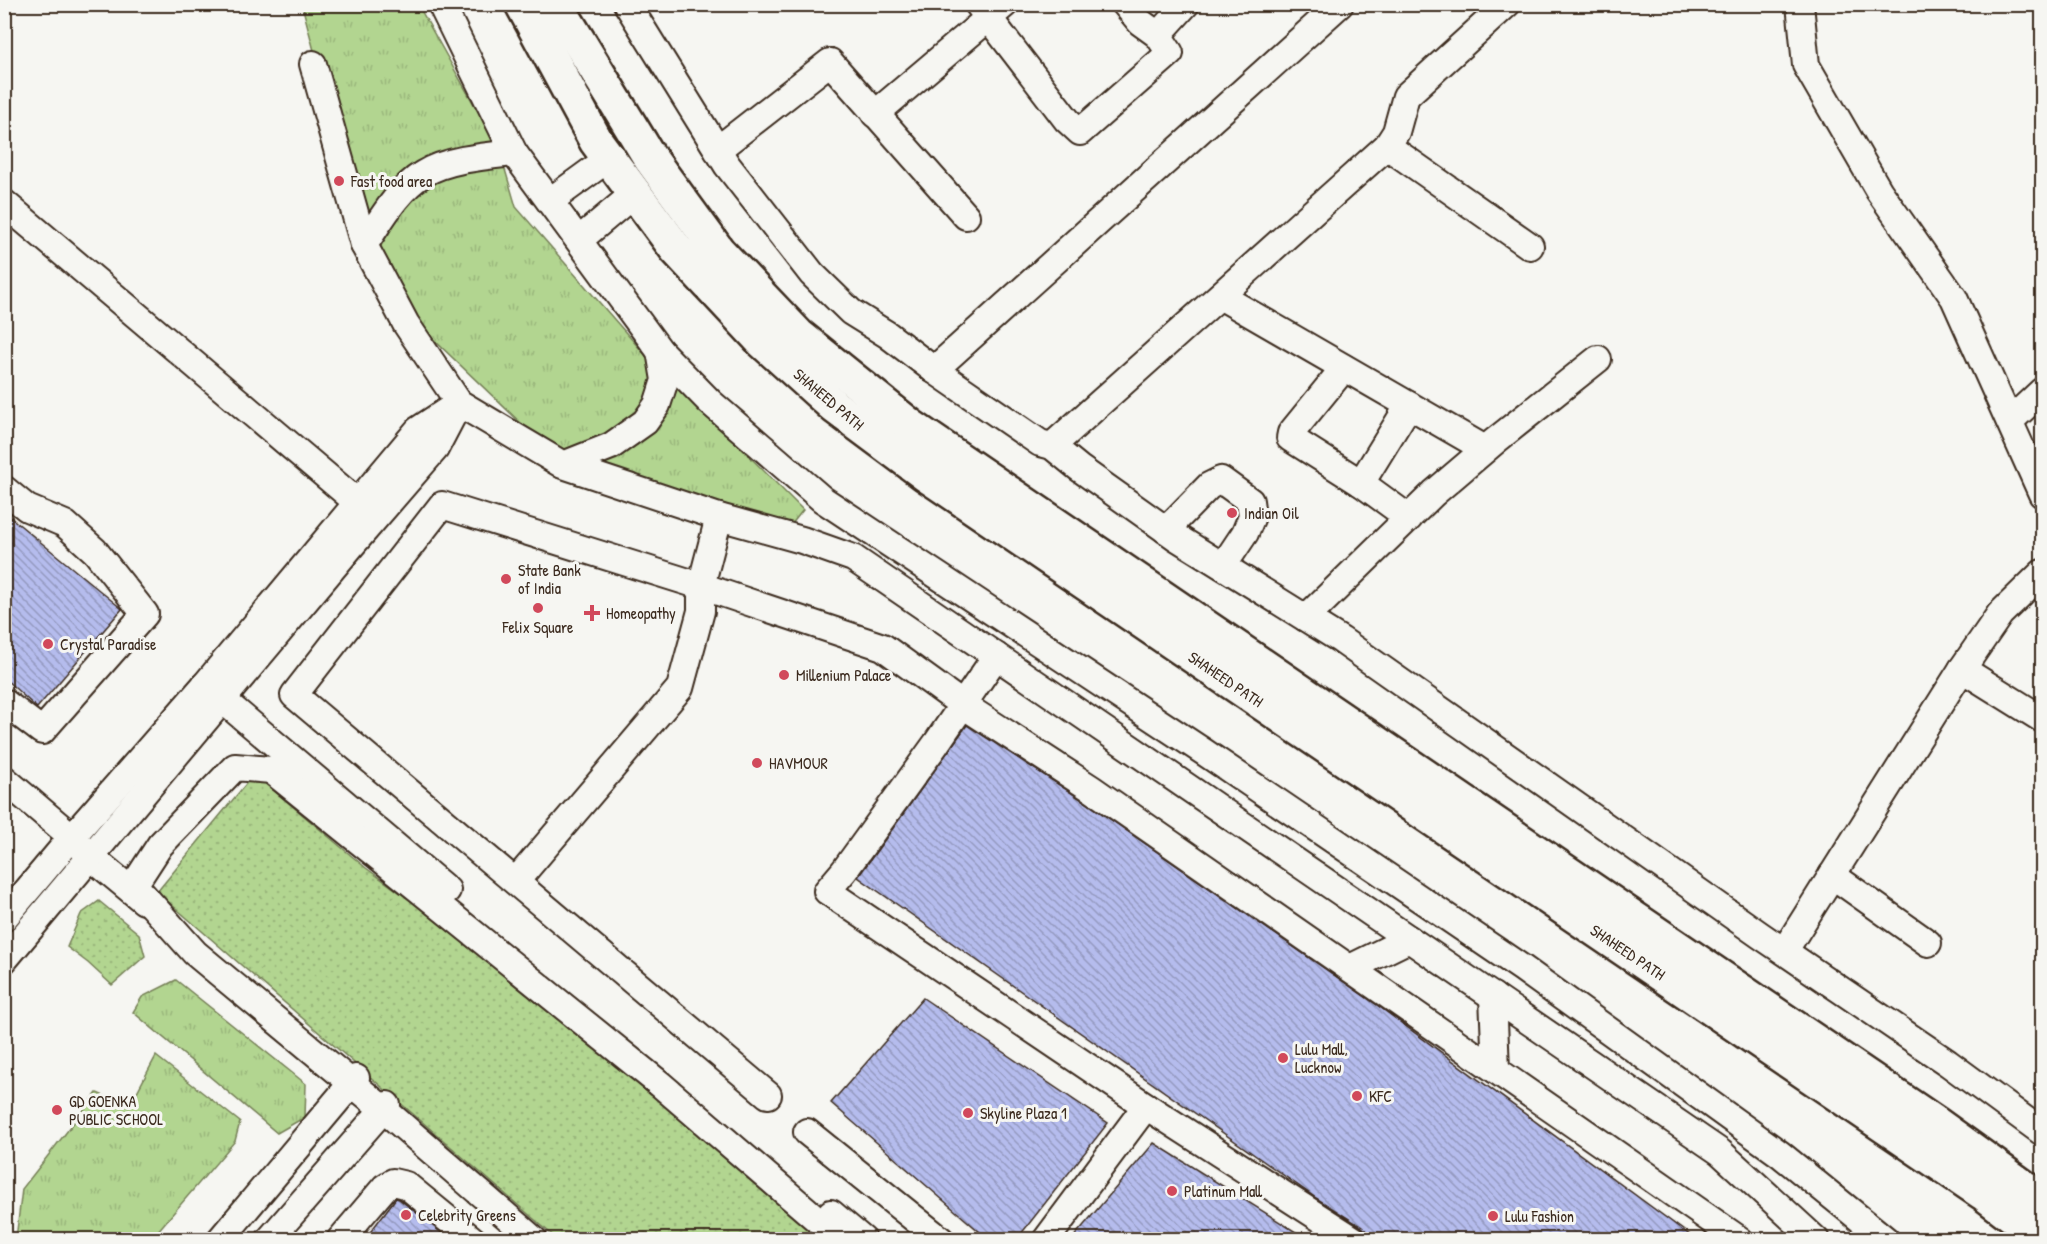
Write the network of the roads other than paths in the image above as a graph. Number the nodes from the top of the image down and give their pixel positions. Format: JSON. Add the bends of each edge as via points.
{"nodes":[{"id":1,"x":441,"y":4,"type":"edge"},
{"id":2,"x":522,"y":4,"type":"edge"},
{"id":3,"x":556,"y":4,"type":"edge"},
{"id":4,"x":627,"y":4,"type":"edge"},
{"id":5,"x":1125,"y":4,"type":"edge"},
{"id":6,"x":1186,"y":4,"type":"edge"},
{"id":7,"x":1340,"y":4,"type":"edge"},
{"id":8,"x":1507,"y":4,"type":"edge"},
{"id":9,"x":1800,"y":4,"type":"edge"},
{"id":10,"x":991,"y":9,"type":"edge"},
{"id":11,"x":1158,"y":35,"type":"junction"},
{"id":12,"x":313,"y":64,"type":"dead end"},
{"id":13,"x":875,"y":114,"type":"junction"},
{"id":14,"x":1387,"y":146,"type":"junction"},
{"id":15,"x":717,"y":150,"type":"junction"},
{"id":16,"x":514,"y":153,"type":"junction"},
{"id":17,"x":609,"y":158,"type":"junction"},
{"id":18,"x":635,"y":193,"type":"junction"},
{"id":19,"x":550,"y":201,"type":"junction"},
{"id":20,"x":4,"y":203,"type":"edge"},
{"id":21,"x":966,"y":216,"type":"dead end"},
{"id":22,"x":579,"y":240,"type":"junction"},
{"id":23,"x":364,"y":245,"type":"junction"},
{"id":24,"x":1530,"y":246,"type":"dead end"},
{"id":25,"x":1220,"y":296,"type":"junction"},
{"id":26,"x":660,"y":351,"type":"junction"},
{"id":27,"x":1598,"y":359,"type":"dead end"},
{"id":28,"x":1344,"y":368,"type":"junction"},
{"id":29,"x":934,"y":370,"type":"junction"},
{"id":30,"x":2043,"y":391,"type":"edge"},
{"id":31,"x":459,"y":403,"type":"junction"},
{"id":32,"x":1409,"y":405,"type":"junction"},
{"id":33,"x":2010,"y":421,"type":"junction"},
{"id":34,"x":1052,"y":446,"type":"junction"},
{"id":35,"x":1485,"y":449,"type":"junction"},
{"id":36,"x":563,"y":465,"type":"junction"},
{"id":37,"x":1361,"y":483,"type":"junction"},
{"id":38,"x":4,"y":489,"type":"edge"},
{"id":39,"x":2043,"y":494,"type":"edge"},
{"id":40,"x":357,"y":502,"type":"junction"},
{"id":41,"x":719,"y":517,"type":"junction"},
{"id":42,"x":1409,"y":518,"type":"junction"},
{"id":43,"x":1166,"y":530,"type":"junction"},
{"id":44,"x":1222,"y":566,"type":"junction"},
{"id":45,"x":2043,"y":573,"type":"edge"},
{"id":46,"x":701,"y":586,"type":"junction"},
{"id":47,"x":1306,"y":618,"type":"junction"},
{"id":48,"x":996,"y":656,"type":"junction"},
{"id":49,"x":1962,"y":669,"type":"junction"},
{"id":50,"x":214,"y":693,"type":"junction"},
{"id":51,"x":4,"y":702,"type":"edge"},
{"id":52,"x":963,"y":705,"type":"junction"},
{"id":53,"x":2043,"y":719,"type":"edge"},
{"id":54,"x":4,"y":779,"type":"edge"},
{"id":55,"x":72,"y":837,"type":"junction"},
{"id":56,"x":90,"y":857,"type":"junction"},
{"id":57,"x":1832,"y":875,"type":"junction"},
{"id":58,"x":516,"y":881,"type":"junction"},
{"id":59,"x":4,"y":918,"type":"edge"},
{"id":60,"x":1410,"y":939,"type":"junction"},
{"id":61,"x":1928,"y":943,"type":"dead end"},
{"id":62,"x":1785,"y":950,"type":"junction"},
{"id":63,"x":4,"y":960,"type":"edge"},
{"id":64,"x":1350,"y":968,"type":"junction"},
{"id":65,"x":1493,"y":996,"type":"junction"},
{"id":66,"x":1496,"y":1070,"type":"junction"},
{"id":67,"x":356,"y":1078,"type":"junction"},
{"id":68,"x":768,"y":1095,"type":"dead end"},
{"id":69,"x":387,"y":1105,"type":"junction"},
{"id":70,"x":1146,"y":1106,"type":"junction"},
{"id":71,"x":807,"y":1132,"type":"dead end"},
{"id":72,"x":2043,"y":1132,"type":"edge"},
{"id":73,"x":2043,"y":1200,"type":"edge"},
{"id":74,"x":2043,"y":1238,"type":"edge"},
{"id":75,"x":220,"y":1239,"type":"edge"},
{"id":76,"x":269,"y":1239,"type":"edge"},
{"id":77,"x":340,"y":1239,"type":"edge"},
{"id":78,"x":473,"y":1239,"type":"edge"},
{"id":79,"x":534,"y":1239,"type":"edge"},
{"id":80,"x":545,"y":1239,"type":"edge"},
{"id":81,"x":841,"y":1239,"type":"edge"},
{"id":82,"x":863,"y":1239,"type":"edge"},
{"id":83,"x":941,"y":1239,"type":"edge"},
{"id":84,"x":1046,"y":1239,"type":"edge"},
{"id":85,"x":1354,"y":1239,"type":"edge"},
{"id":86,"x":1740,"y":1239,"type":"edge"},
{"id":87,"x":1816,"y":1239,"type":"edge"},
{"id":88,"x":1886,"y":1239,"type":"edge"}],
"edges":[{"from":1,"to":16,"type":"street"},
{"from":2,"to":17,"type":"highway","name":"SHAHEED PATH"},
{"from":3,"to":73,"type":"highway","name":"SHAHEED PATH","via":[[650,158],[718,251],[798,335],[932,441]]},
{"from":4,"to":15,"type":"street"},
{"from":5,"to":11,"type":"street"},
{"from":6,"to":11,"type":"street"},
{"from":7,"to":29,"type":"street"},
{"from":8,"to":14,"type":"street","via":[[1406,96],[1396,132]]},
{"from":9,"to":33,"type":"street","via":[[1806,65],[1879,191],[1954,298]]},
{"from":10,"to":11,"type":"street","via":[[1066,120],[1080,132],[1170,53]]},
{"from":10,"to":13,"type":"street"},
{"from":12,"to":23,"type":"street"},
{"from":13,"to":15,"type":"street","via":[[830,62]]},
{"from":13,"to":21,"type":"street"},
{"from":14,"to":24,"type":"street"},
{"from":14,"to":25,"type":"street"},
{"from":15,"to":29,"type":"street","via":[[812,274],[851,312]]},
{"from":16,"to":19,"type":"street"},
{"from":16,"to":23,"type":"street","via":[[462,160],[424,173],[403,191]]},
{"from":17,"to":18,"type":"highway","name":"SHAHEED PATH"},
{"from":17,"to":19,"type":"street"},
{"from":18,"to":22,"type":"street"},
{"from":18,"to":74,"type":"highway","name":"SHAHEED PATH","via":[[676,249],[762,341],[835,407],[916,467],[1983,1193]]},
{"from":19,"to":22,"type":"street"},
{"from":20,"to":40,"type":"street"},
{"from":22,"to":26,"type":"street"},
{"from":23,"to":31,"type":"street","via":[[406,324]]},
{"from":25,"to":28,"type":"street"},
{"from":25,"to":34,"type":"street"},
{"from":26,"to":36,"type":"street","via":[[665,380],[657,405],[645,422],[610,446]]},
{"from":26,"to":88,"type":"street","via":[[710,402],[822,499],[1522,968],[1780,1154]]},
{"from":27,"to":35,"type":"street"},
{"from":28,"to":32,"type":"street"},
{"from":28,"to":37,"type":"street","via":[[1290,438]]},
{"from":29,"to":34,"type":"street","via":[[1040,443]]},
{"from":30,"to":33,"type":"street"},
{"from":31,"to":36,"type":"street"},
{"from":31,"to":40,"type":"street","via":[[418,430]]},
{"from":31,"to":50,"type":"street","via":[[435,449]]},
{"from":32,"to":35,"type":"street"},
{"from":32,"to":37,"type":"street"},
{"from":33,"to":39,"type":"street"},
{"from":34,"to":43,"type":"street"},
{"from":35,"to":42,"type":"street"},
{"from":36,"to":41,"type":"street"},
{"from":37,"to":42,"type":"street"},
{"from":38,"to":51,"type":"street","via":[[27,508],[65,524],[80,537],[145,614],[42,732]]},
{"from":40,"to":50,"type":"street"},
{"from":41,"to":46,"type":"street"},
{"from":41,"to":48,"type":"street","via":[[853,558]]},
{"from":42,"to":47,"type":"street"},
{"from":43,"to":44,"type":"street"},
{"from":43,"to":44,"type":"street","via":[[1209,486],[1221,480],[1230,485],[1250,501],[1252,516]]},
{"from":44,"to":47,"type":"street"},
{"from":45,"to":49,"type":"street","via":[[2000,614]]},
{"from":46,"to":52,"type":"street","via":[[883,647]]},
{"from":46,"to":58,"type":"street","via":[[701,611],[680,688]]},
{"from":46,"to":58,"type":"street","via":[[442,504],[294,695]]},
{"from":47,"to":62,"type":"street"},
{"from":48,"to":52,"type":"street"},
{"from":48,"to":60,"type":"street"},
{"from":49,"to":53,"type":"street"},
{"from":49,"to":57,"type":"street"},
{"from":50,"to":55,"type":"street"},
{"from":50,"to":56,"type":"street"},
{"from":50,"to":82,"type":"street"},
{"from":52,"to":64,"type":"street","via":[[1092,789]]},
{"from":52,"to":70,"type":"street","via":[[827,891]]},
{"from":54,"to":55,"type":"street"},
{"from":55,"to":56,"type":"street"},
{"from":55,"to":59,"type":"street"},
{"from":56,"to":63,"type":"street"},
{"from":56,"to":67,"type":"street"},
{"from":57,"to":61,"type":"street"},
{"from":57,"to":62,"type":"street"},
{"from":58,"to":68,"type":"street"},
{"from":60,"to":64,"type":"street"},
{"from":60,"to":65,"type":"street"},
{"from":62,"to":72,"type":"street"},
{"from":64,"to":66,"type":"street"},
{"from":65,"to":66,"type":"street"},
{"from":65,"to":87,"type":"street","via":[[1720,1152]]},
{"from":66,"to":86,"type":"street"},
{"from":67,"to":69,"type":"street"},
{"from":67,"to":75,"type":"street"},
{"from":69,"to":76,"type":"street"},
{"from":69,"to":80,"type":"street"},
{"from":70,"to":84,"type":"street"},
{"from":70,"to":85,"type":"street"},
{"from":71,"to":83,"type":"street"},
{"from":77,"to":78,"type":"street","via":[[393,1182],[406,1185]]},
{"from":79,"to":81,"type":"street","via":[[195,953],[134,885],[160,845],[235,767],[271,770],[660,1084]]}]}
